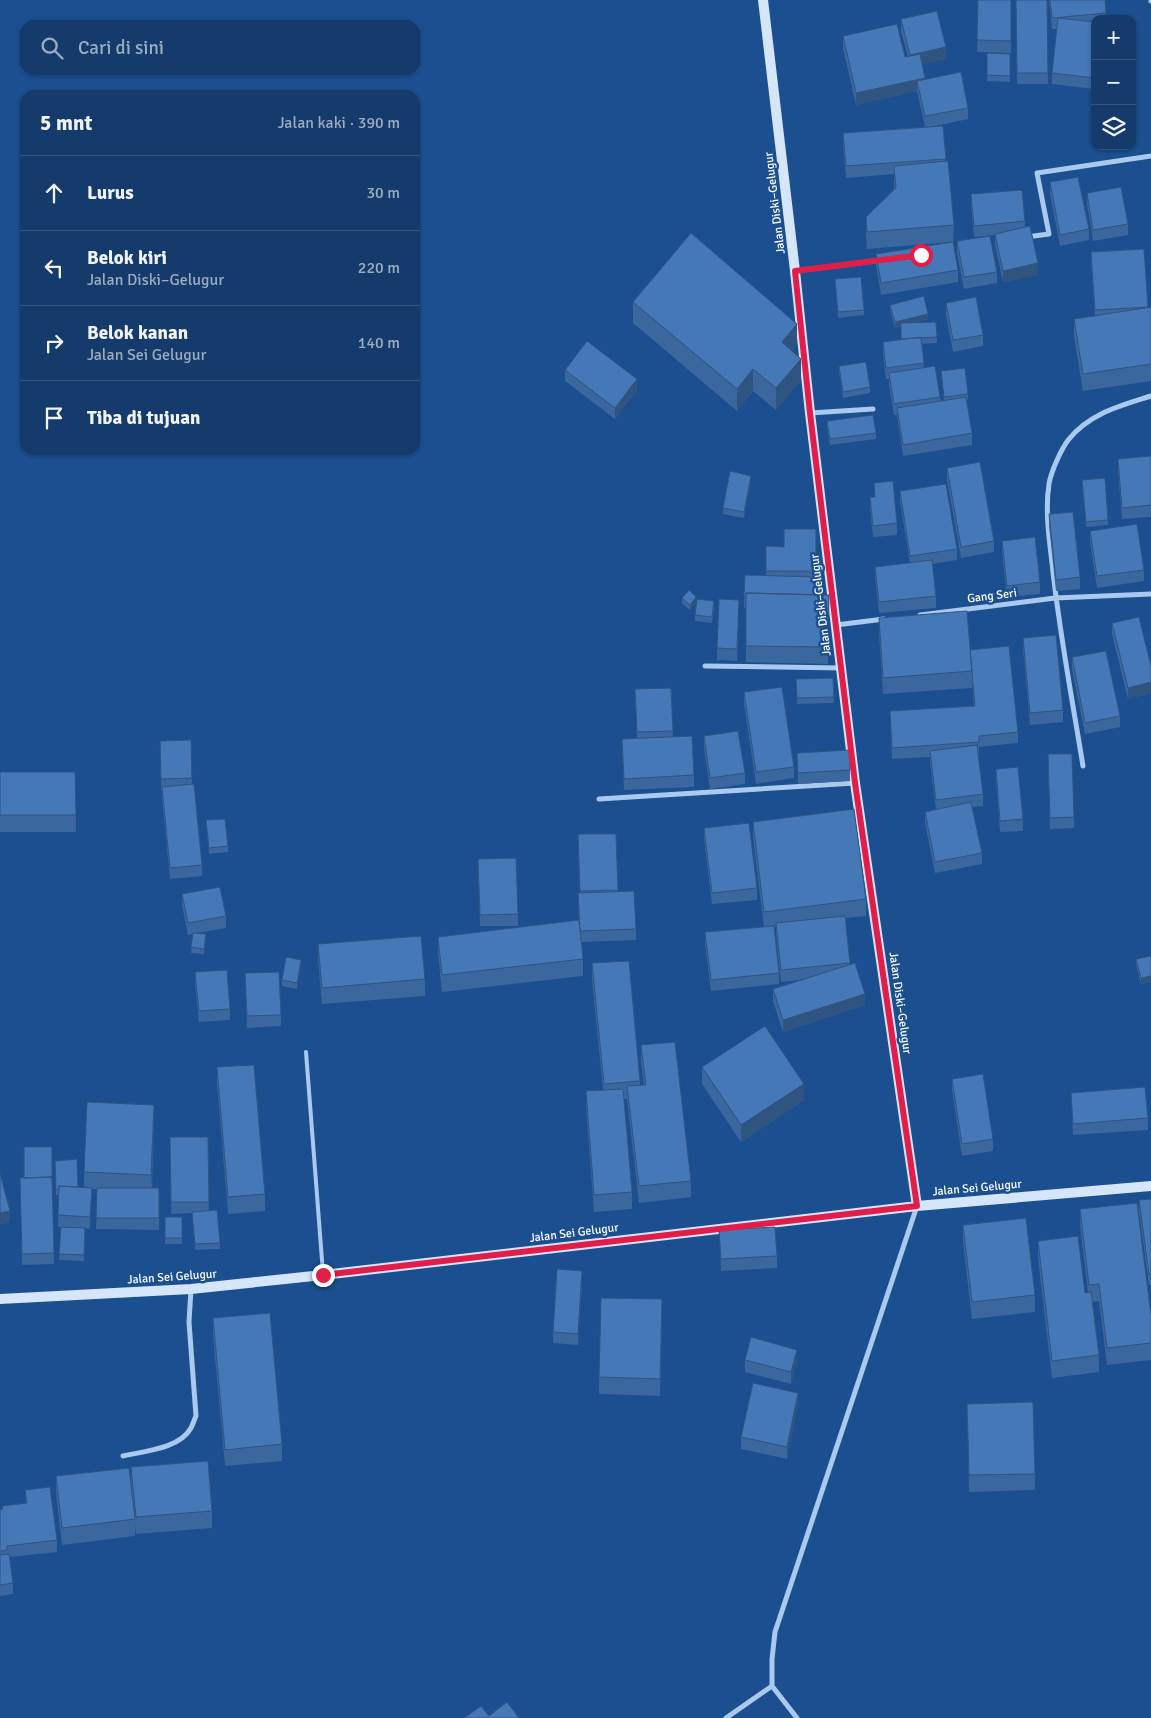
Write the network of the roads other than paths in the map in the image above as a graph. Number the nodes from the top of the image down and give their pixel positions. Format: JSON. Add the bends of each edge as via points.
{"nodes":[{"id":1,"x":763,"y":0,"type":"edge"},
{"id":2,"x":1151,"y":156,"type":"edge"},
{"id":3,"x":1020,"y":238,"type":"edge"},
{"id":4,"x":892,"y":259,"type":"edge"},
{"id":5,"x":795,"y":271,"type":"junction"},
{"id":6,"x":1151,"y":396,"type":"edge"},
{"id":7,"x":873,"y":409,"type":"dead end"},
{"id":8,"x":810,"y":413,"type":"junction"},
{"id":9,"x":1151,"y":594,"type":"edge"},
{"id":10,"x":1056,"y":598,"type":"junction"},
{"id":11,"x":912,"y":616,"type":"edge"},
{"id":12,"x":893,"y":618,"type":"edge"},
{"id":13,"x":836,"y":626,"type":"junction"},
{"id":14,"x":705,"y":666,"type":"dead end"},
{"id":15,"x":841,"y":668,"type":"junction"},
{"id":16,"x":1083,"y":766,"type":"dead end"},
{"id":17,"x":855,"y":783,"type":"junction"},
{"id":18,"x":599,"y":799,"type":"dead end"},
{"id":19,"x":306,"y":1052,"type":"dead end"},
{"id":20,"x":1151,"y":1186,"type":"edge"},
{"id":21,"x":917,"y":1206,"type":"junction"},
{"id":22,"x":323,"y":1275,"type":"junction"},
{"id":23,"x":191,"y":1289,"type":"junction"},
{"id":24,"x":0,"y":1299,"type":"edge"},
{"id":25,"x":123,"y":1456,"type":"dead end"},
{"id":26,"x":772,"y":1686,"type":"junction"},
{"id":27,"x":726,"y":1718,"type":"edge"},
{"id":28,"x":798,"y":1718,"type":"edge"}],
"edges":[{"from":1,"to":5,"type":"main road","name":"Jalan Diski–Gelugur"},
{"from":2,"to":3,"type":"street","via":[[1037,173],[1049,234]]},
{"from":4,"to":5,"type":"street"},
{"from":5,"to":8,"type":"main road","name":"Jalan Diski–Gelugur"},
{"from":6,"to":10,"type":"street","via":[[1110,409],[1084,424],[1058,458],[1049,482],[1047,513]]},
{"from":7,"to":8,"type":"street"},
{"from":8,"to":13,"type":"main road","name":"Jalan Diski–Gelugur"},
{"from":9,"to":10,"type":"street","name":"Gang Seri"},
{"from":10,"to":11,"type":"street","name":"Gang Seri"},
{"from":10,"to":16,"type":"street"},
{"from":12,"to":13,"type":"street"},
{"from":13,"to":15,"type":"main road","name":"Jalan Diski–Gelugur"},
{"from":14,"to":15,"type":"street"},
{"from":15,"to":17,"type":"main road","name":"Jalan Diski–Gelugur"},
{"from":17,"to":18,"type":"street"},
{"from":17,"to":21,"type":"main road","name":"Jalan Diski–Gelugur"},
{"from":19,"to":22,"type":"lane"},
{"from":20,"to":21,"type":"main road","name":"Jalan Sei Gelugur"},
{"from":21,"to":22,"type":"main road","name":"Jalan Sei Gelugur"},
{"from":21,"to":26,"type":"street","via":[[775,1632]]},
{"from":22,"to":23,"type":"main road","name":"Jalan Sei Gelugur"},
{"from":23,"to":24,"type":"main road","name":"Jalan Sei Gelugur"},
{"from":23,"to":25,"type":"street","via":[[189,1322],[196,1416],[184,1436],[171,1444]]},
{"from":26,"to":27,"type":"street"},
{"from":26,"to":28,"type":"street"}]}
